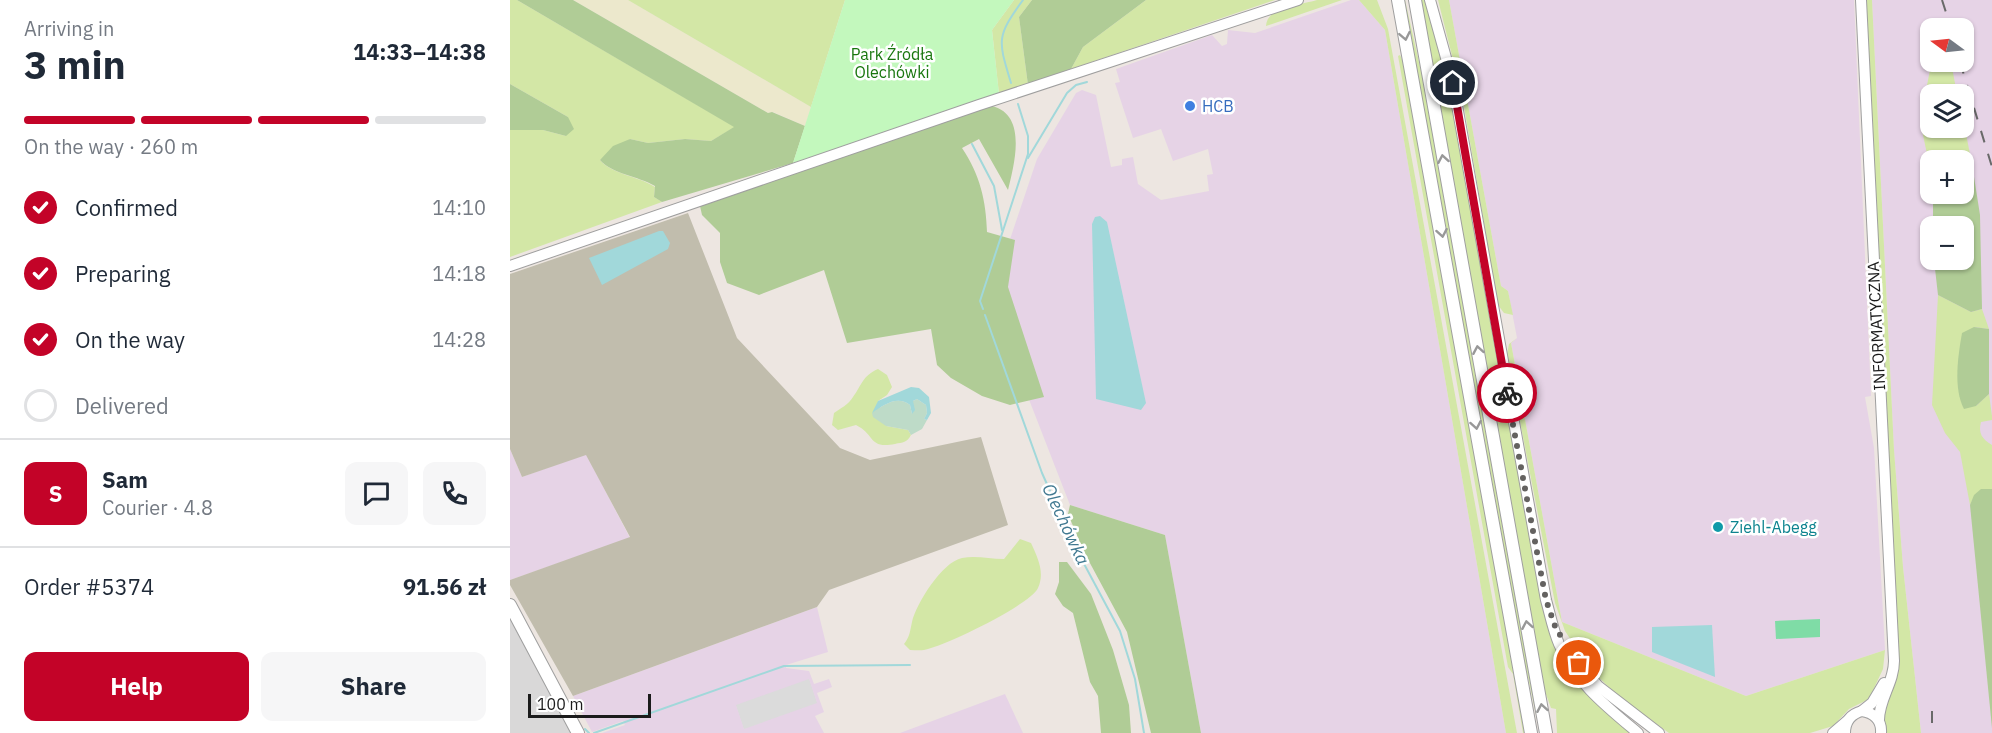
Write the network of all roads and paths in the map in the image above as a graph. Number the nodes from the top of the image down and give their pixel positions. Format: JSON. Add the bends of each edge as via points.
{"nodes":[{"id":1,"x":1284,"y":0,"type":"edge"},
{"id":2,"x":1298,"y":0,"type":"edge"},
{"id":3,"x":1398,"y":0,"type":"edge"},
{"id":4,"x":1414,"y":0,"type":"edge"},
{"id":5,"x":1430,"y":0,"type":"edge"},
{"id":6,"x":1861,"y":0,"type":"edge"},
{"id":7,"x":1272,"y":7,"type":"junction"},
{"id":8,"x":510,"y":266,"type":"edge"},
{"id":9,"x":510,"y":605,"type":"edge"},
{"id":10,"x":1556,"y":629,"type":"junction"},
{"id":11,"x":1893,"y":651,"type":"junction"},
{"id":12,"x":1862,"y":711,"type":"junction"},
{"id":13,"x":1879,"y":720,"type":"junction"},
{"id":14,"x":1847,"y":721,"type":"junction"},
{"id":15,"x":578,"y":733,"type":"edge"},
{"id":16,"x":1532,"y":733,"type":"edge"},
{"id":17,"x":1546,"y":733,"type":"edge"},
{"id":18,"x":1638,"y":733,"type":"edge"},
{"id":19,"x":1659,"y":733,"type":"edge"},
{"id":20,"x":1833,"y":733,"type":"edge"},
{"id":21,"x":1845,"y":733,"type":"edge"},
{"id":22,"x":1881,"y":733,"type":"edge"}],
"edges":[{"from":1,"to":7,"type":"street"},
{"from":2,"to":7,"type":"street"},
{"from":3,"to":16,"type":"street","one_way":true},
{"from":17,"to":4,"type":"street","one_way":true},
{"from":5,"to":10,"type":"street","via":[[1453,83],[1542,583]]},
{"from":6,"to":11,"type":"street","name":"INFORMATYCZNA"},
{"from":7,"to":8,"type":"street"},
{"from":9,"to":15,"type":"street"},
{"from":10,"to":18,"type":"street","via":[[1558,642],[1584,683]]},
{"from":10,"to":19,"type":"street","via":[[1598,686]]},
{"from":11,"to":12,"type":"street","name":"INFORMATYCZNA","via":[[1882,686]]},
{"from":11,"to":13,"type":"street","name":"INFORMATYCZNA","via":[[1894,670]]},
{"from":12,"to":13,"type":"street"},
{"from":12,"to":14,"type":"street","name":"INFORMATYCZNA"},
{"from":13,"to":22,"type":"street"},
{"from":14,"to":20,"type":"street"},
{"from":14,"to":21,"type":"street"}]}
